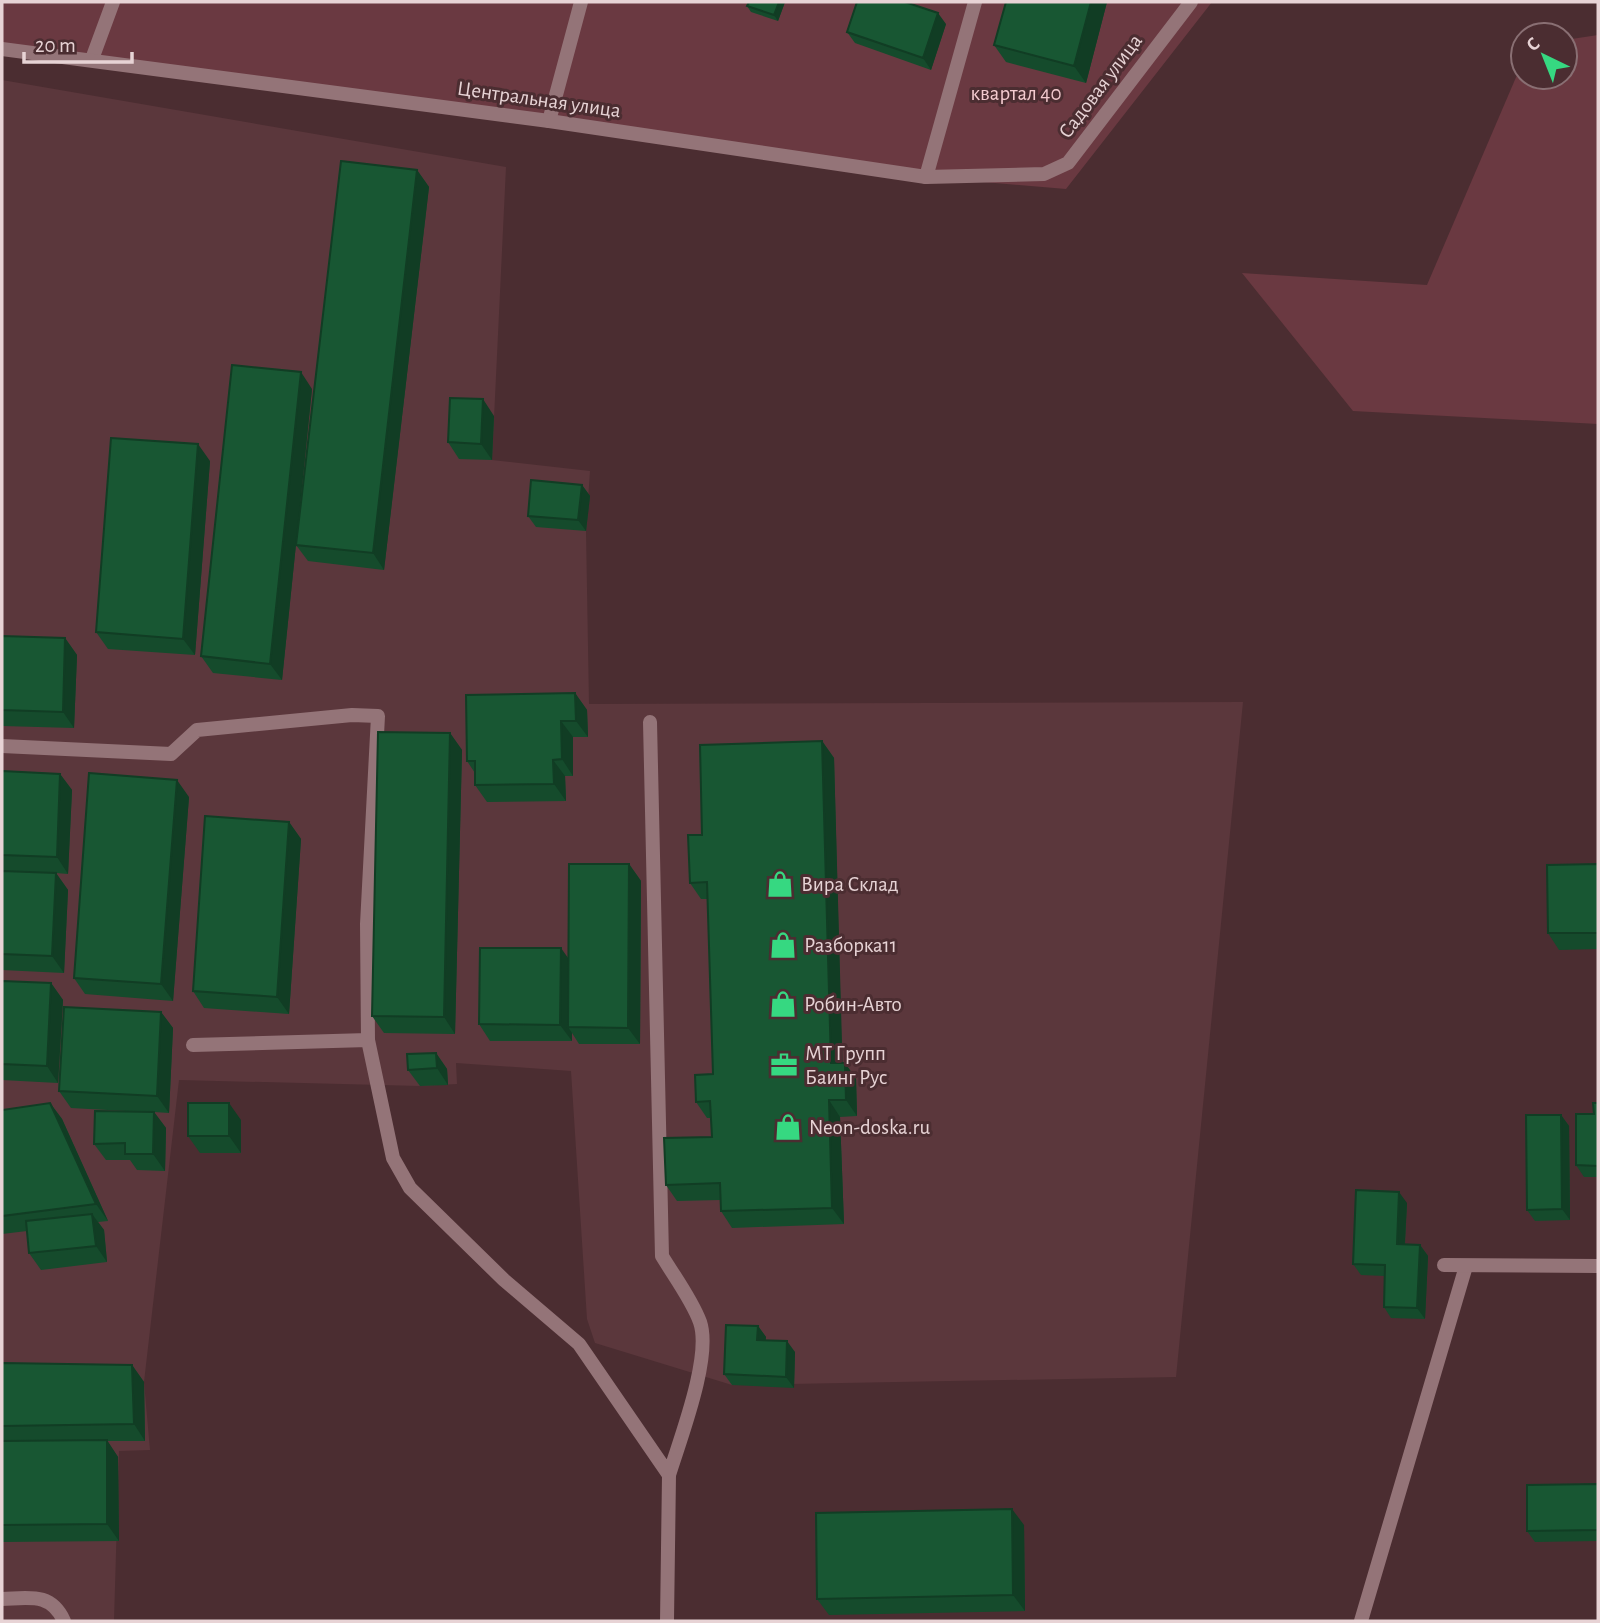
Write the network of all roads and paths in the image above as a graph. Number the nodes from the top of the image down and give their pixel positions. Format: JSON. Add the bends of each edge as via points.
{"nodes":[{"id":1,"x":113,"y":2,"type":"edge"},
{"id":2,"x":581,"y":2,"type":"edge"},
{"id":3,"x":975,"y":2,"type":"edge"},
{"id":4,"x":1191,"y":2,"type":"edge"},
{"id":5,"x":2,"y":49,"type":"edge"},
{"id":6,"x":92,"y":59,"type":"junction"},
{"id":7,"x":549,"y":121,"type":"junction"},
{"id":8,"x":1069,"y":163,"type":"joint"},
{"id":9,"x":926,"y":177,"type":"junction"},
{"id":10,"x":650,"y":722,"type":"dead end"},
{"id":11,"x":2,"y":746,"type":"edge"},
{"id":12,"x":368,"y":1040,"type":"junction"},
{"id":13,"x":193,"y":1045,"type":"dead end"},
{"id":14,"x":1444,"y":1265,"type":"dead end"},
{"id":15,"x":1465,"y":1266,"type":"junction"},
{"id":16,"x":1598,"y":1266,"type":"edge"},
{"id":17,"x":669,"y":1475,"type":"junction"},
{"id":18,"x":2,"y":1599,"type":"edge"},
{"id":19,"x":64,"y":1621,"type":"edge"},
{"id":20,"x":667,"y":1621,"type":"edge"},
{"id":21,"x":1361,"y":1621,"type":"edge"}],
"edges":[{"from":1,"to":6,"type":"street"},
{"from":2,"to":7,"type":"street"},
{"from":3,"to":9,"type":"street"},
{"from":4,"to":8,"type":"street","name":"Садовая улица"},
{"from":5,"to":6,"type":"street","name":"Центральная улица"},
{"from":6,"to":7,"type":"street","name":"Центральная улица"},
{"from":7,"to":9,"type":"street","name":"Центральная улица"},
{"from":8,"to":9,"type":"street","name":"Центральная улица","via":[[1044,174]]},
{"from":10,"to":17,"type":"street","via":[[662,1255],[700,1321],[703,1347],[695,1392]]},
{"from":11,"to":12,"type":"street","via":[[171,754],[197,730],[378,716],[367,925]]},
{"from":12,"to":13,"type":"street"},
{"from":12,"to":17,"type":"street","via":[[393,1158],[410,1188],[503,1280],[579,1344]]},
{"from":14,"to":15,"type":"street"},
{"from":15,"to":16,"type":"street"},
{"from":15,"to":21,"type":"street"},
{"from":17,"to":20,"type":"street"},
{"from":18,"to":19,"type":"street","via":[[37,1598],[59,1611]]}]}
